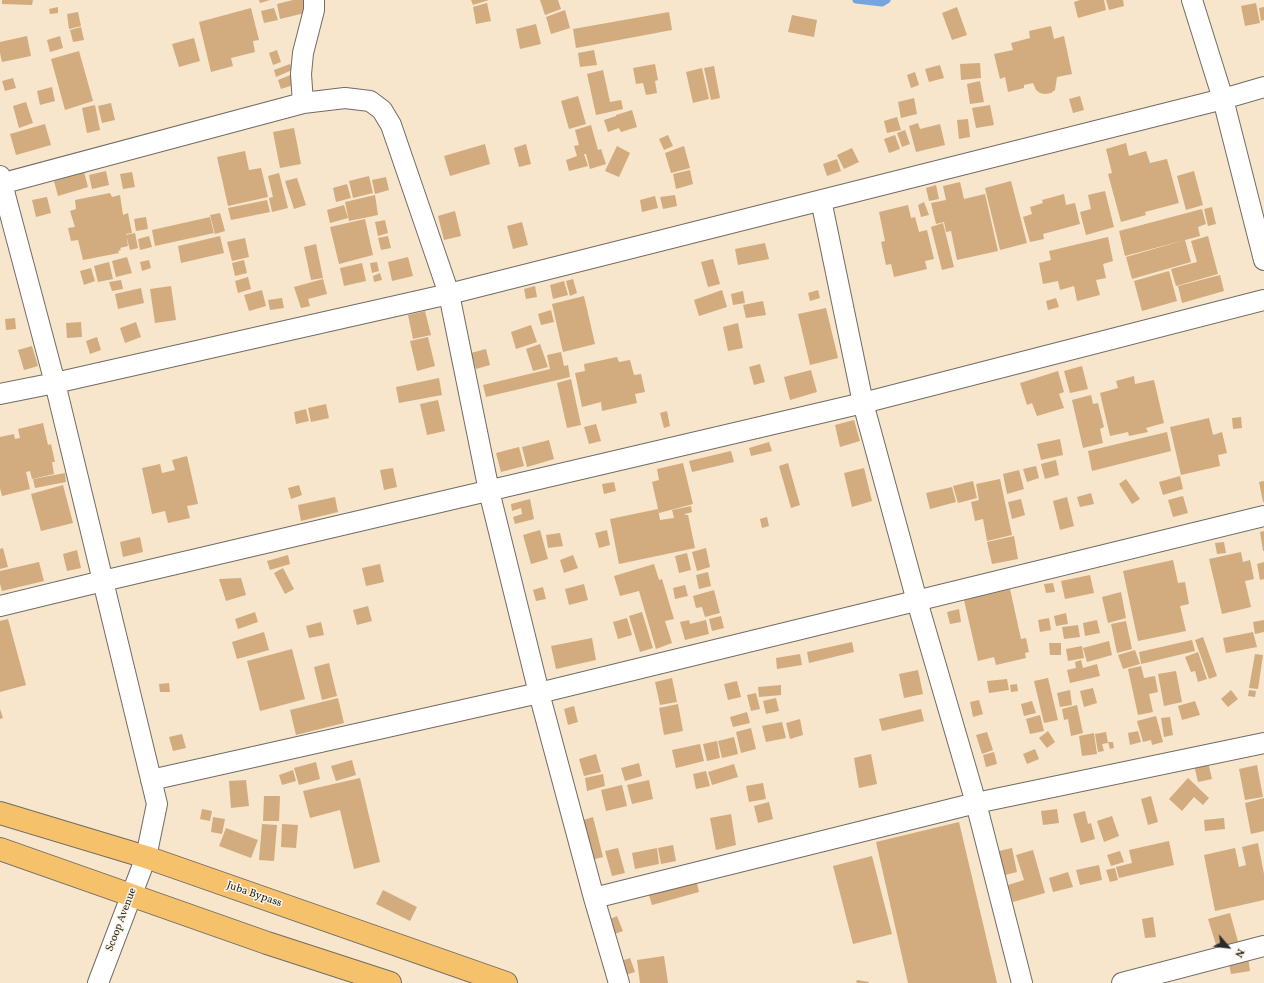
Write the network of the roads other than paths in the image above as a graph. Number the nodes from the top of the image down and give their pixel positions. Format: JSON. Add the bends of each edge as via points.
{"nodes":[{"id":1,"x":314,"y":0,"type":"edge"},
{"id":2,"x":1192,"y":0,"type":"edge"},
{"id":3,"x":1264,"y":87,"type":"edge"},
{"id":4,"x":1223,"y":99,"type":"junction"},
{"id":5,"x":303,"y":103,"type":"junction"},
{"id":6,"x":1,"y":181,"type":"edge"},
{"id":7,"x":821,"y":200,"type":"junction"},
{"id":8,"x":1264,"y":260,"type":"edge"},
{"id":9,"x":449,"y":294,"type":"junction"},
{"id":10,"x":1264,"y":300,"type":"edge"},
{"id":11,"x":55,"y":383,"type":"junction"},
{"id":12,"x":0,"y":394,"type":"edge"},
{"id":13,"x":863,"y":403,"type":"junction"},
{"id":14,"x":489,"y":491,"type":"junction"},
{"id":15,"x":1264,"y":516,"type":"edge"},
{"id":16,"x":103,"y":581,"type":"junction"},
{"id":17,"x":917,"y":601,"type":"junction"},
{"id":18,"x":0,"y":606,"type":"edge"},
{"id":19,"x":539,"y":694,"type":"junction"},
{"id":20,"x":1264,"y":743,"type":"edge"},
{"id":21,"x":152,"y":780,"type":"junction"},
{"id":22,"x":976,"y":803,"type":"junction"},
{"id":23,"x":0,"y":813,"type":"edge"},
{"id":24,"x":0,"y":849,"type":"edge"},
{"id":25,"x":146,"y":857,"type":"junction"},
{"id":26,"x":132,"y":896,"type":"junction"},
{"id":27,"x":594,"y":898,"type":"junction"},
{"id":28,"x":1264,"y":946,"type":"edge"},
{"id":29,"x":98,"y":983,"type":"edge"},
{"id":30,"x":390,"y":983,"type":"edge"},
{"id":31,"x":506,"y":983,"type":"edge"},
{"id":32,"x":619,"y":983,"type":"edge"},
{"id":33,"x":1022,"y":983,"type":"edge"},
{"id":34,"x":1122,"y":983,"type":"edge"}],
"edges":[{"from":1,"to":5,"type":"street","via":[[314,10],[303,53]]},
{"from":2,"to":4,"type":"street"},
{"from":3,"to":4,"type":"street"},
{"from":4,"to":7,"type":"street"},
{"from":4,"to":8,"type":"street"},
{"from":5,"to":6,"type":"street"},
{"from":5,"to":9,"type":"street","via":[[345,98],[370,101],[382,110],[392,125]]},
{"from":6,"to":11,"type":"street","name":"Scoop Avenue"},
{"from":7,"to":9,"type":"street"},
{"from":7,"to":13,"type":"street"},
{"from":9,"to":11,"type":"street"},
{"from":9,"to":14,"type":"street"},
{"from":10,"to":13,"type":"street"},
{"from":11,"to":12,"type":"street"},
{"from":11,"to":16,"type":"street","name":"Scoop Avenue"},
{"from":13,"to":14,"type":"street"},
{"from":13,"to":17,"type":"street"},
{"from":14,"to":16,"type":"street"},
{"from":14,"to":19,"type":"street"},
{"from":15,"to":17,"type":"street"},
{"from":16,"to":18,"type":"street"},
{"from":16,"to":21,"type":"street","name":"Scoop Avenue"},
{"from":17,"to":19,"type":"street"},
{"from":17,"to":22,"type":"street"},
{"from":19,"to":21,"type":"street"},
{"from":19,"to":27,"type":"street"},
{"from":20,"to":22,"type":"street"},
{"from":21,"to":25,"type":"street","name":"Scoop Avenue","via":[[157,804]]},
{"from":22,"to":27,"type":"street"},
{"from":22,"to":33,"type":"street"},
{"from":23,"to":25,"type":"main road","name":"Juba Bypass"},
{"from":24,"to":26,"type":"main road"},
{"from":25,"to":26,"type":"street","name":"Scoop Avenue"},
{"from":25,"to":31,"type":"main road","name":"Juba Bypass"},
{"from":26,"to":29,"type":"street","name":"Scoop Avenue"},
{"from":26,"to":30,"type":"main road"},
{"from":27,"to":32,"type":"street"},
{"from":28,"to":34,"type":"street"}]}
